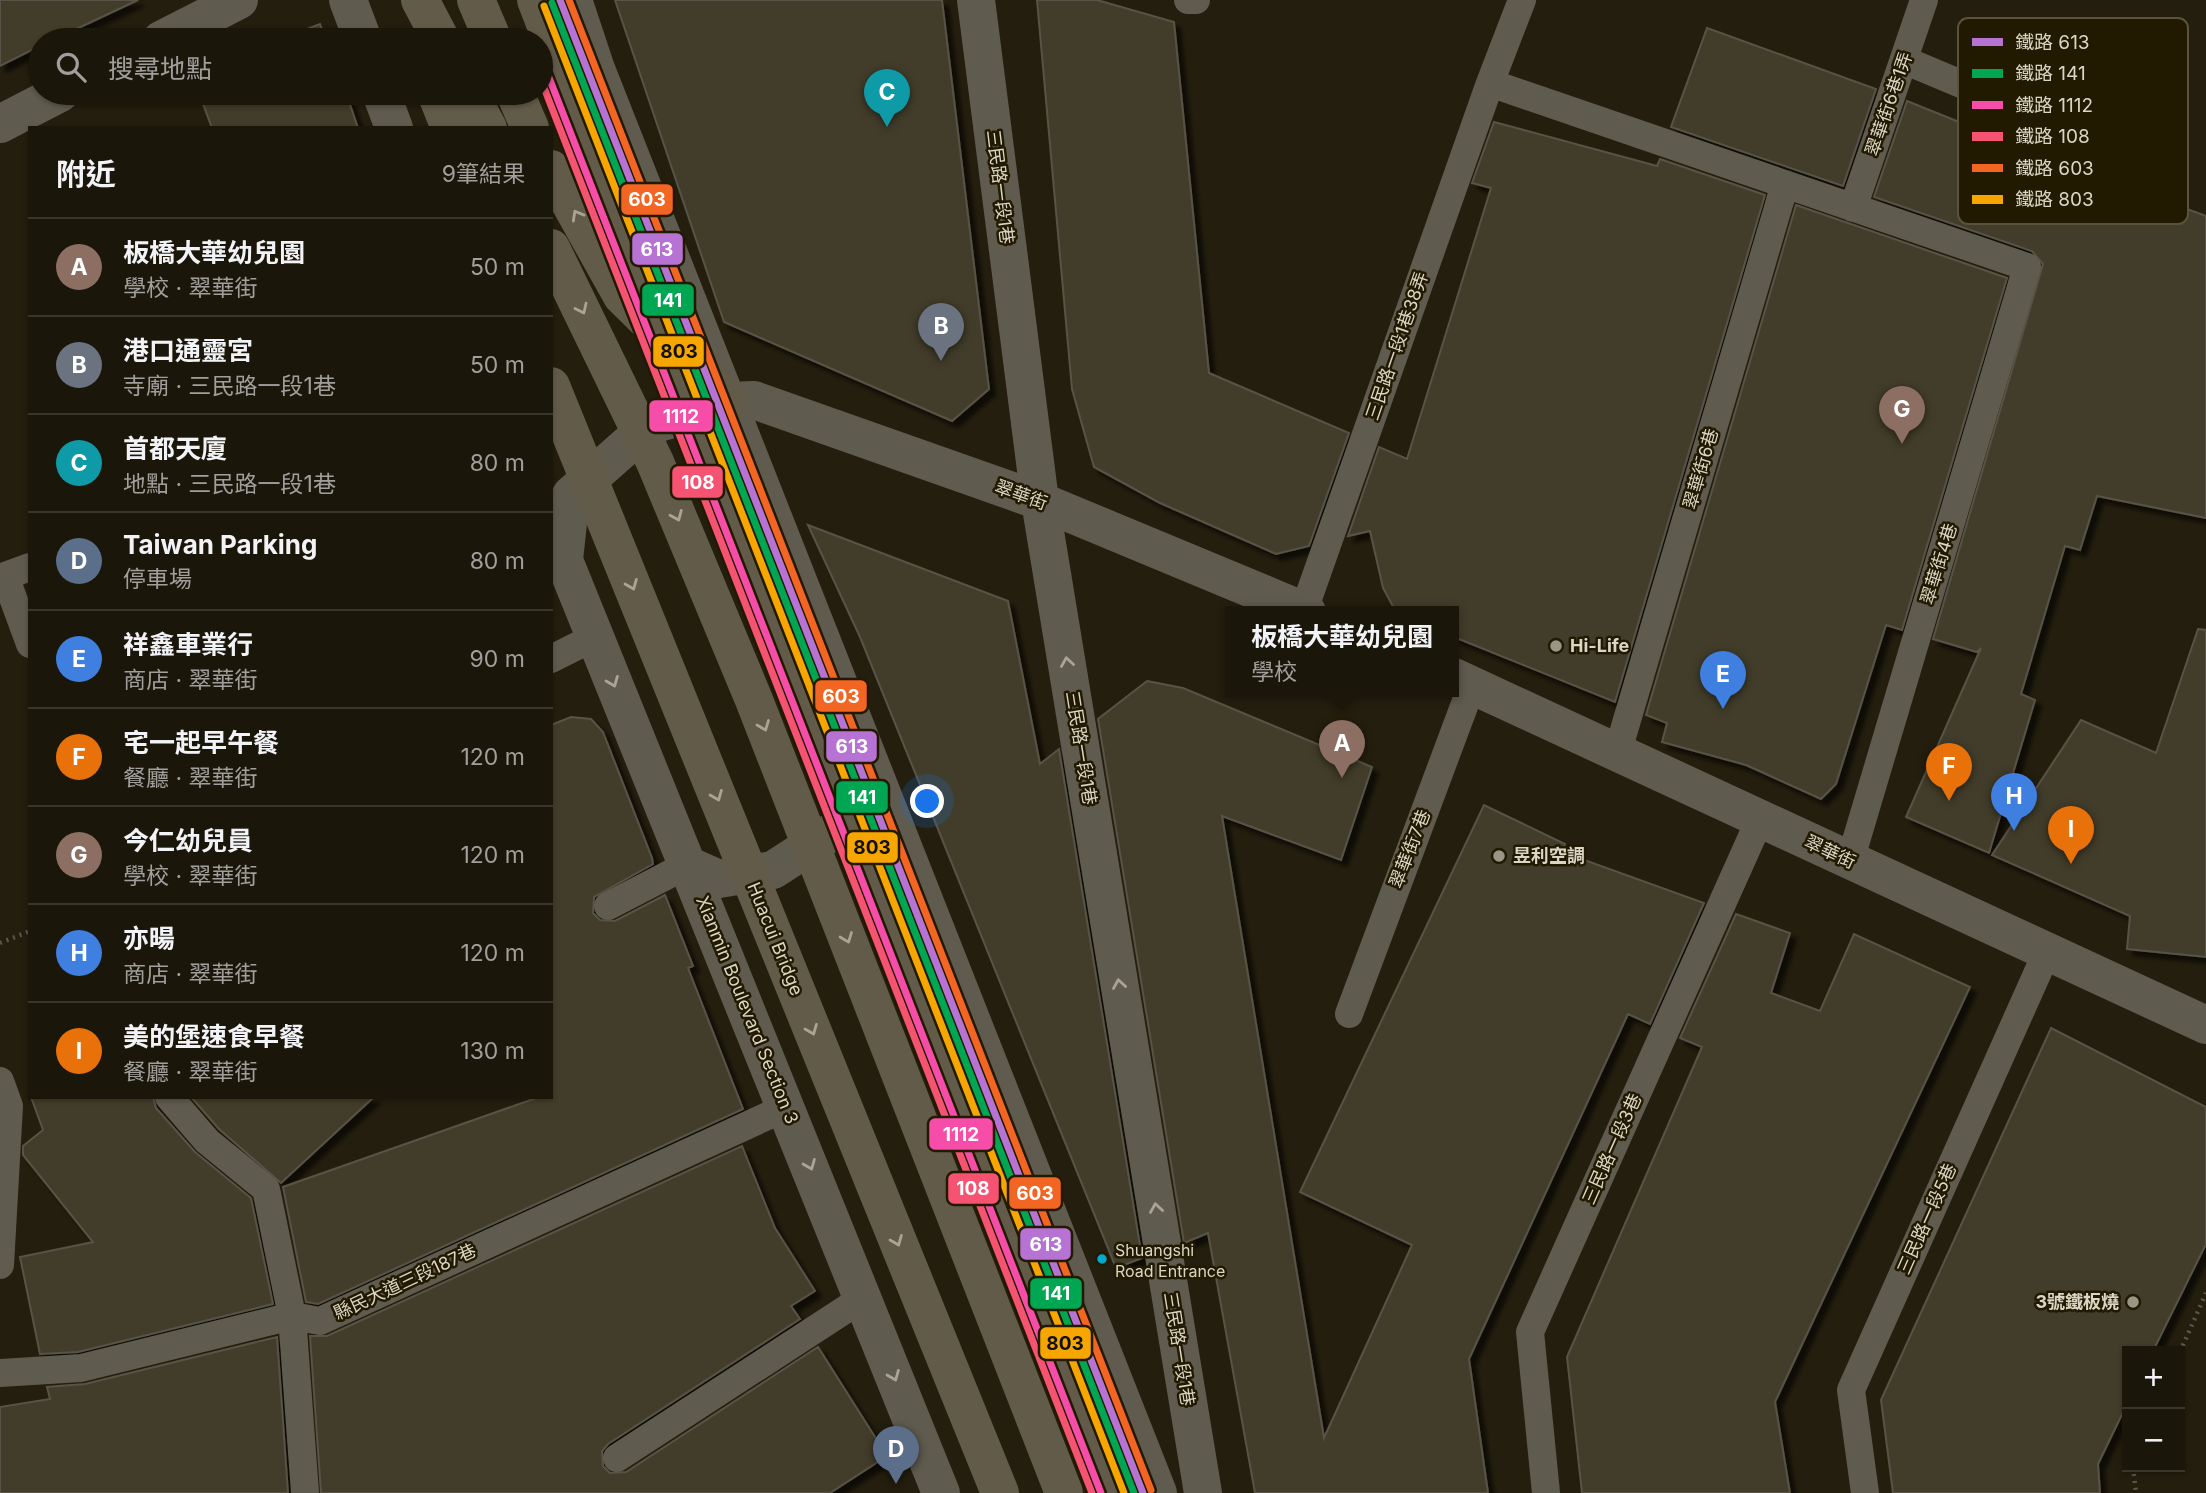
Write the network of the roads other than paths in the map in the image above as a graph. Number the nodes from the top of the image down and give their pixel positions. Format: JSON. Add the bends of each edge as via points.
{"nodes":[{"id":1,"x":239,"y":0,"type":"edge"},
{"id":2,"x":348,"y":0,"type":"edge"},
{"id":3,"x":400,"y":0,"type":"edge"},
{"id":4,"x":420,"y":0,"type":"edge"},
{"id":5,"x":476,"y":0,"type":"edge"},
{"id":6,"x":536,"y":0,"type":"edge"},
{"id":7,"x":573,"y":0,"type":"edge"},
{"id":8,"x":976,"y":0,"type":"edge"},
{"id":9,"x":1188,"y":0,"type":"edge"},
{"id":10,"x":1196,"y":0,"type":"edge"},
{"id":11,"x":1522,"y":0,"type":"edge"},
{"id":12,"x":1924,"y":0,"type":"edge"},
{"id":13,"x":184,"y":28,"type":"edge"},
{"id":14,"x":358,"y":28,"type":"edge"},
{"id":15,"x":411,"y":28,"type":"edge"},
{"id":16,"x":435,"y":28,"type":"edge"},
{"id":17,"x":488,"y":28,"type":"edge"},
{"id":18,"x":547,"y":28,"type":"edge"},
{"id":19,"x":553,"y":44,"type":"edge"},
{"id":20,"x":1904,"y":60,"type":"junction"},
{"id":21,"x":1490,"y":83,"type":"junction"},
{"id":22,"x":1958,"y":83,"type":"edge"},
{"id":23,"x":37,"y":105,"type":"edge"},
{"id":24,"x":386,"y":105,"type":"edge"},
{"id":25,"x":441,"y":105,"type":"edge"},
{"id":26,"x":476,"y":105,"type":"edge"},
{"id":27,"x":520,"y":105,"type":"edge"},
{"id":28,"x":0,"y":124,"type":"edge"},
{"id":29,"x":393,"y":126,"type":"edge"},
{"id":30,"x":449,"y":126,"type":"edge"},
{"id":31,"x":487,"y":126,"type":"edge"},
{"id":32,"x":529,"y":126,"type":"edge"},
{"id":33,"x":553,"y":173,"type":"edge"},
{"id":34,"x":1785,"y":184,"type":"junction"},
{"id":35,"x":1853,"y":208,"type":"junction"},
{"id":36,"x":553,"y":252,"type":"edge"},
{"id":37,"x":553,"y":391,"type":"edge"},
{"id":38,"x":729,"y":401,"type":"junction"},
{"id":39,"x":1040,"y":501,"type":"junction"},
{"id":40,"x":558,"y":544,"type":"edge"},
{"id":41,"x":28,"y":568,"type":"edge"},
{"id":42,"x":1293,"y":606,"type":"edge"},
{"id":43,"x":1307,"y":606,"type":"edge"},
{"id":44,"x":595,"y":637,"type":"junction"},
{"id":45,"x":28,"y":638,"type":"edge"},
{"id":46,"x":553,"y":658,"type":"edge"},
{"id":47,"x":1463,"y":681,"type":"edge"},
{"id":48,"x":1458,"y":697,"type":"edge"},
{"id":49,"x":1618,"y":754,"type":"junction"},
{"id":50,"x":876,"y":779,"type":"junction"},
{"id":51,"x":1760,"y":819,"type":"junction"},
{"id":52,"x":1850,"y":861,"type":"junction"},
{"id":53,"x":687,"y":865,"type":"junction"},
{"id":54,"x":608,"y":906,"type":"dead end"},
{"id":55,"x":2046,"y":954,"type":"junction"},
{"id":56,"x":1349,"y":1014,"type":"dead end"},
{"id":57,"x":2206,"y":1025,"type":"edge"},
{"id":58,"x":13,"y":1094,"type":"edge"},
{"id":59,"x":171,"y":1099,"type":"edge"},
{"id":60,"x":787,"y":1107,"type":"junction"},
{"id":61,"x":0,"y":1265,"type":"edge"},
{"id":62,"x":863,"y":1298,"type":"junction"},
{"id":63,"x":292,"y":1316,"type":"junction"},
{"id":64,"x":0,"y":1373,"type":"edge"},
{"id":65,"x":617,"y":1458,"type":"dead end"},
{"id":66,"x":305,"y":1493,"type":"edge"},
{"id":67,"x":941,"y":1493,"type":"edge"},
{"id":68,"x":1000,"y":1493,"type":"edge"},
{"id":69,"x":1064,"y":1493,"type":"edge"},
{"id":70,"x":1117,"y":1493,"type":"edge"},
{"id":71,"x":1158,"y":1493,"type":"edge"},
{"id":72,"x":1203,"y":1493,"type":"edge"},
{"id":73,"x":1546,"y":1493,"type":"edge"},
{"id":74,"x":1865,"y":1493,"type":"edge"}],
"edges":[{"from":1,"to":13,"type":"street"},
{"from":2,"to":14,"type":"street"},
{"from":3,"to":15,"type":"highway"},
{"from":4,"to":16,"type":"highway"},
{"from":5,"to":17,"type":"highway"},
{"from":6,"to":18,"type":"highway"},
{"from":7,"to":38,"type":"street","via":[[596,69]]},
{"from":8,"to":39,"type":"street","name":"三民路一段1巷"},
{"from":9,"to":10,"type":"lane"},
{"from":11,"to":21,"type":"lane"},
{"from":12,"to":20,"type":"lane","name":"翠華街6巷1弄"},
{"from":19,"to":70,"type":"highway"},
{"from":20,"to":22,"type":"lane"},
{"from":20,"to":35,"type":"lane","name":"翠華街6巷1弄"},
{"from":21,"to":34,"type":"lane"},
{"from":21,"to":43,"type":"lane","name":"三民路一段1巷38弄"},
{"from":23,"to":28,"type":"street"},
{"from":24,"to":29,"type":"street"},
{"from":25,"to":30,"type":"highway"},
{"from":26,"to":31,"type":"highway"},
{"from":27,"to":32,"type":"highway"},
{"from":38,"to":33,"type":"highway","one_way":true,"via":[[622,296]]},
{"from":34,"to":35,"type":"lane"},
{"from":34,"to":49,"type":"lane","name":"翠華街6巷"},
{"from":35,"to":52,"type":"lane","name":"翠華街4巷","via":[[2027,267]]},
{"from":36,"to":69,"type":"highway","one_way":true,"via":[[655,462],[754,700]]},
{"from":37,"to":68,"type":"highway","name":"Huacui Bridge","one_way":true},
{"from":38,"to":39,"type":"street","name":"翠華街","via":[[754,400]]},
{"from":38,"to":40,"type":"street","via":[[649,426],[571,495]]},
{"from":38,"to":50,"type":"street"},
{"from":39,"to":42,"type":"street","name":"翠華街"},
{"from":72,"to":39,"type":"street","name":"三民路一段1巷","one_way":true},
{"from":40,"to":44,"type":"street","name":"Xianmin Boulevard Section 3"},
{"from":41,"to":45,"type":"lane","via":[[5,576]]},
{"from":44,"to":46,"type":"lane"},
{"from":44,"to":53,"type":"street","name":"Xianmin Boulevard Section 3","one_way":true},
{"from":47,"to":49,"type":"street","name":"翠華街"},
{"from":48,"to":56,"type":"lane","name":"翠華街7巷"},
{"from":49,"to":51,"type":"street","name":"翠華街"},
{"from":50,"to":53,"type":"street","via":[[838,828],[773,870],[719,879]]},
{"from":50,"to":71,"type":"street"},
{"from":51,"to":52,"type":"street","name":"翠華街"},
{"from":51,"to":73,"type":"lane","name":"三民路一段3巷","via":[[1530,1332]]},
{"from":52,"to":55,"type":"street","name":"翠華街"},
{"from":53,"to":54,"type":"lane"},
{"from":53,"to":60,"type":"street","name":"Xianmin Boulevard Section 3"},
{"from":55,"to":57,"type":"street","name":"翠華街"},
{"from":55,"to":74,"type":"lane","name":"三民路一段5巷","via":[[1851,1390]]},
{"from":58,"to":61,"type":"lane"},
{"from":59,"to":63,"type":"lane","via":[[207,1141],[266,1189]]},
{"from":60,"to":62,"type":"street","name":"Xianmin Boulevard Section 3","one_way":true},
{"from":60,"to":63,"type":"lane","name":"縣民大道三段187巷","via":[[320,1321]]},
{"from":62,"to":65,"type":"lane"},
{"from":62,"to":67,"type":"street","name":"Xianmin Boulevard Section 3","one_way":true},
{"from":63,"to":64,"type":"lane","name":"縣民大道三段187巷","via":[[81,1368]]},
{"from":63,"to":66,"type":"lane"}]}
